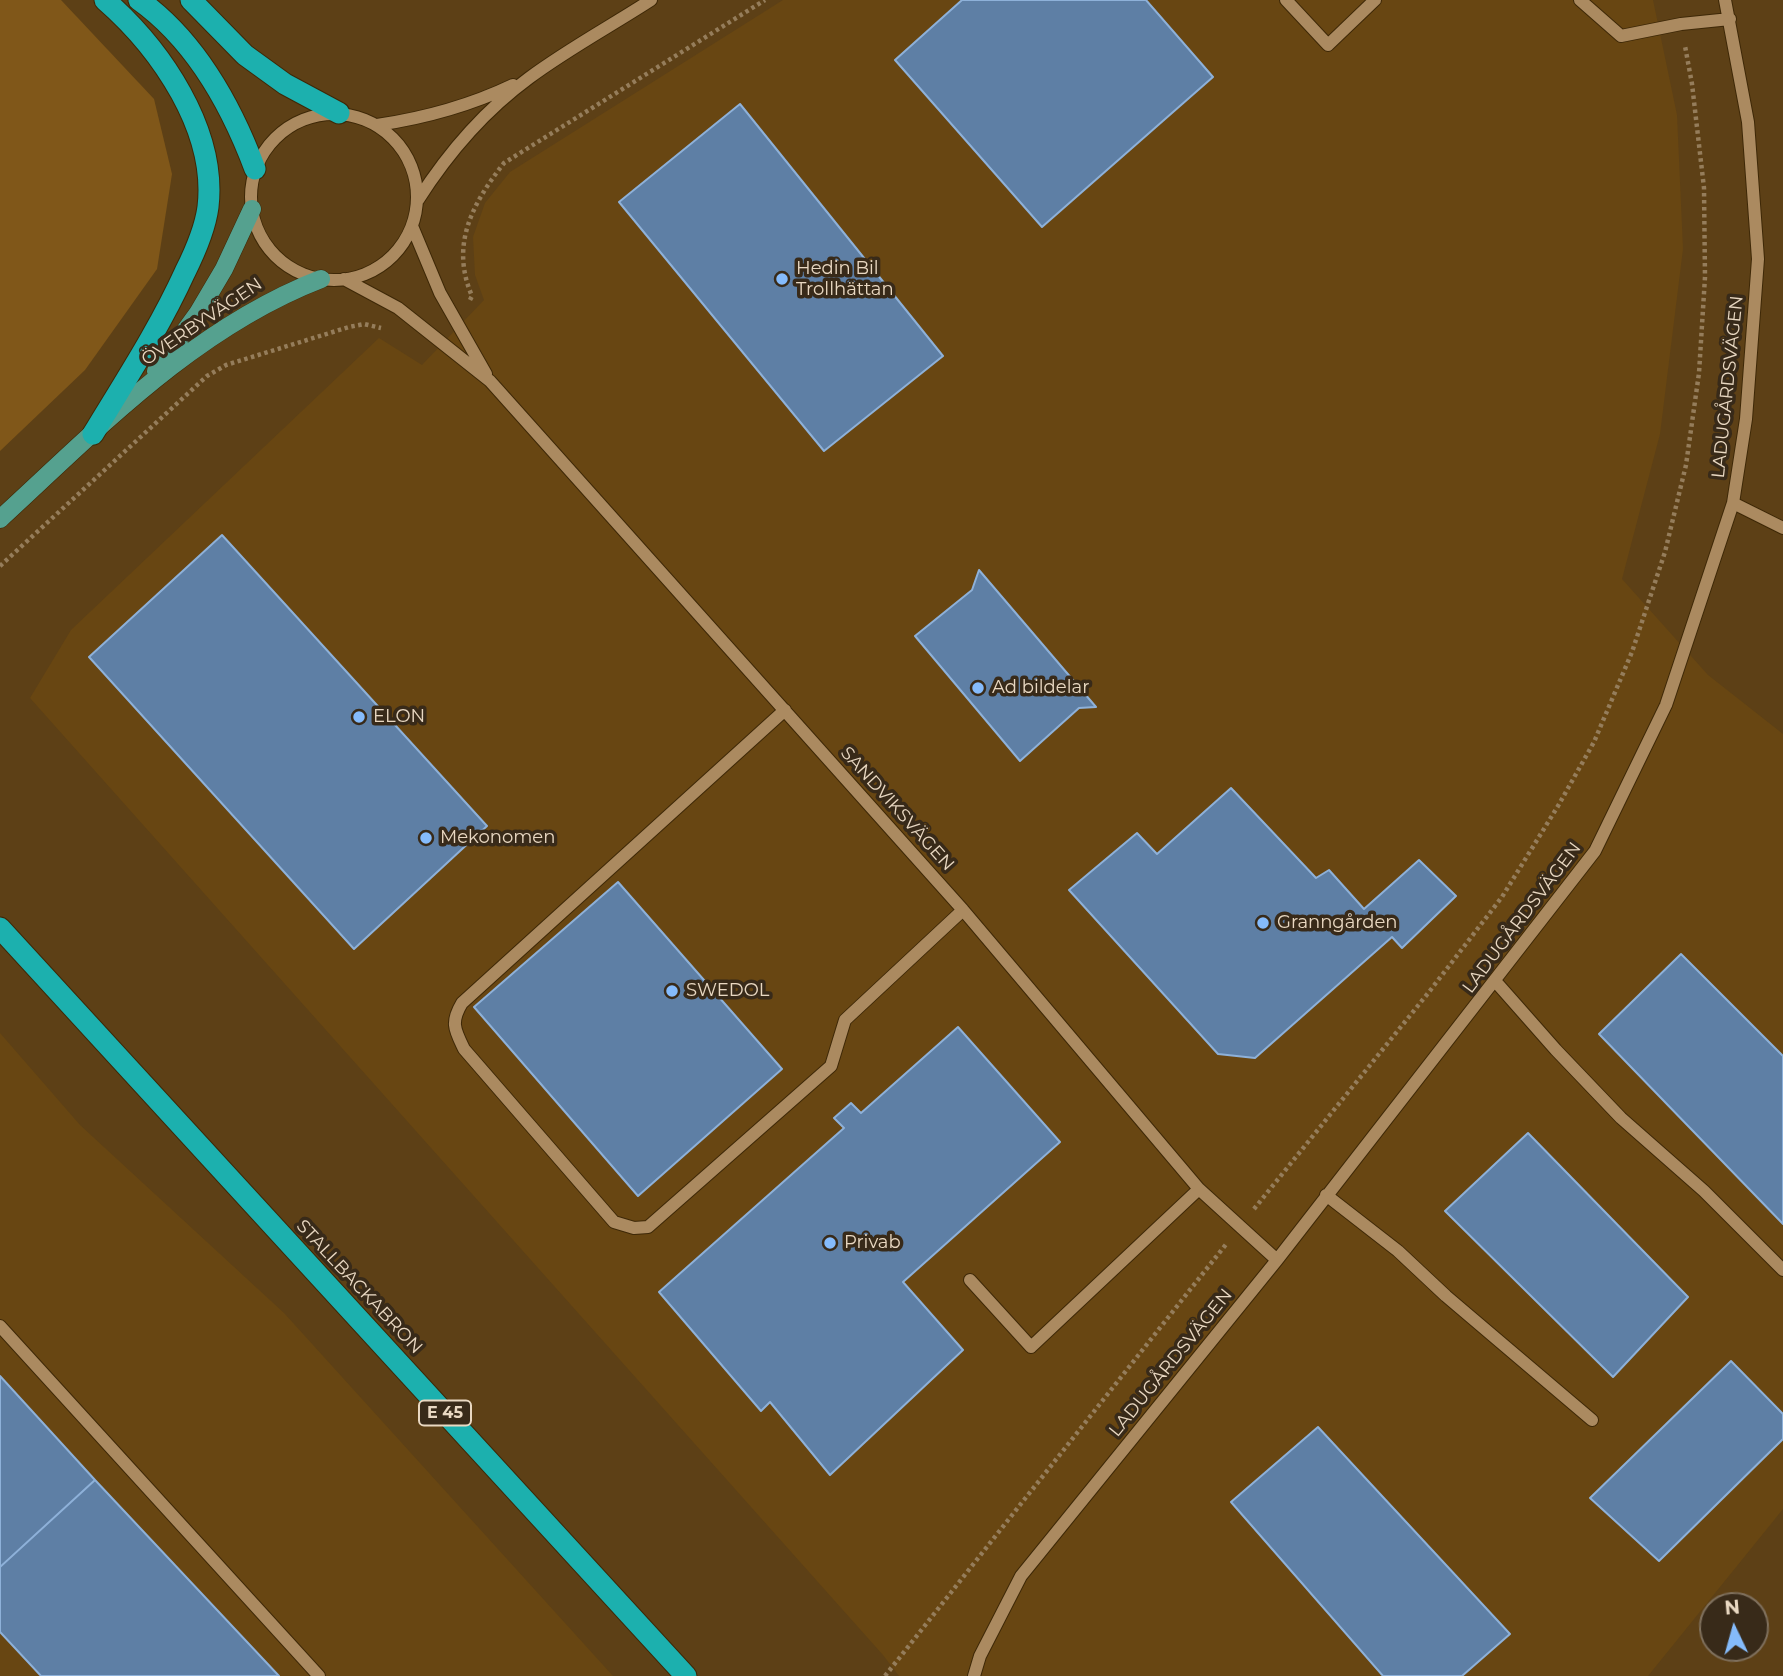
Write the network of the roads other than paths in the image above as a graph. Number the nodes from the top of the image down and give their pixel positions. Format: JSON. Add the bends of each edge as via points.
{"nodes":[{"id":1,"x":106,"y":0,"type":"edge"},
{"id":2,"x":139,"y":0,"type":"edge"},
{"id":3,"x":191,"y":0,"type":"edge"},
{"id":4,"x":651,"y":0,"type":"edge"},
{"id":5,"x":1286,"y":0,"type":"edge"},
{"id":6,"x":1376,"y":0,"type":"edge"},
{"id":7,"x":1580,"y":0,"type":"edge"},
{"id":8,"x":1725,"y":0,"type":"edge"},
{"id":9,"x":1730,"y":19,"type":"junction"},
{"id":10,"x":529,"y":78,"type":"junction"},
{"id":11,"x":339,"y":113,"type":"junction"},
{"id":12,"x":377,"y":125,"type":"junction"},
{"id":13,"x":255,"y":169,"type":"junction"},
{"id":14,"x":418,"y":200,"type":"junction"},
{"id":15,"x":251,"y":209,"type":"junction"},
{"id":16,"x":412,"y":226,"type":"junction"},
{"id":17,"x":321,"y":279,"type":"junction"},
{"id":18,"x":344,"y":279,"type":"junction"},
{"id":19,"x":489,"y":380,"type":"junction"},
{"id":20,"x":146,"y":386,"type":"junction"},
{"id":21,"x":93,"y":434,"type":"junction"},
{"id":22,"x":1733,"y":503,"type":"junction"},
{"id":23,"x":0,"y":520,"type":"edge"},
{"id":24,"x":1783,"y":528,"type":"edge"},
{"id":25,"x":785,"y":710,"type":"junction"},
{"id":26,"x":963,"y":910,"type":"junction"},
{"id":27,"x":0,"y":928,"type":"edge"},
{"id":28,"x":1496,"y":982,"type":"junction"},
{"id":29,"x":1199,"y":1189,"type":"junction"},
{"id":30,"x":1326,"y":1195,"type":"junction"},
{"id":31,"x":1277,"y":1260,"type":"junction"},
{"id":32,"x":1783,"y":1270,"type":"edge"},
{"id":33,"x":970,"y":1280,"type":"dead end"},
{"id":34,"x":0,"y":1326,"type":"edge"},
{"id":35,"x":1592,"y":1420,"type":"dead end"},
{"id":36,"x":319,"y":1676,"type":"edge"},
{"id":37,"x":686,"y":1676,"type":"edge"},
{"id":38,"x":974,"y":1676,"type":"edge"}],
"edges":[{"from":1,"to":21,"type":"highway","via":[[165,68],[190,110],[209,171],[208,209],[198,245],[174,295]]},
{"from":2,"to":13,"type":"highway","via":[[183,41],[212,80],[235,119]]},
{"from":3,"to":11,"type":"highway","via":[[245,55],[285,84]]},
{"from":4,"to":10,"type":"street"},
{"from":5,"to":6,"type":"street","via":[[1328,45]]},
{"from":7,"to":9,"type":"street","via":[[1621,36]]},
{"from":8,"to":9,"type":"street","name":"LADUGÅRDSVÄGEN"},
{"from":9,"to":22,"type":"street","name":"LADUGÅRDSVÄGEN","via":[[1748,122],[1758,259],[1746,419]]},
{"from":10,"to":12,"type":"street","via":[[451,110]]},
{"from":10,"to":14,"type":"street","via":[[442,162]]},
{"from":11,"to":12,"type":"street"},
{"from":11,"to":13,"type":"street","via":[[295,123],[271,142]]},
{"from":12,"to":14,"type":"street","via":[[408,156]]},
{"from":13,"to":15,"type":"street"},
{"from":14,"to":16,"type":"street"},
{"from":15,"to":17,"type":"street","via":[[260,234],[275,255],[296,271]]},
{"from":15,"to":20,"type":"main road","name":"ÖVERBYVÄGEN","via":[[198,313]]},
{"from":16,"to":18,"type":"street","via":[[400,249],[380,266]]},
{"from":16,"to":19,"type":"street","name":"SANDVIKSVÄGEN","via":[[440,293]]},
{"from":17,"to":18,"type":"street"},
{"from":17,"to":20,"type":"main road","name":"ÖVERBYVÄGEN","via":[[283,294],[223,329]]},
{"from":18,"to":19,"type":"street","name":"SANDVIKSVÄGEN","via":[[398,308]]},
{"from":19,"to":25,"type":"street","name":"SANDVIKSVÄGEN"},
{"from":20,"to":21,"type":"main road","name":"ÖVERBYVÄGEN"},
{"from":21,"to":23,"type":"main road","name":"ÖVERBYVÄGEN"},
{"from":22,"to":24,"type":"street"},
{"from":22,"to":28,"type":"street","name":"LADUGÅRDSVÄGEN","via":[[1666,705],[1595,851]]},
{"from":25,"to":26,"type":"street","name":"SANDVIKSVÄGEN"},
{"from":25,"to":26,"type":"street","via":[[462,1003],[454,1016],[464,1049],[614,1222],[648,1227],[831,1066],[845,1020]]},
{"from":26,"to":29,"type":"street","name":"SANDVIKSVÄGEN"},
{"from":27,"to":37,"type":"highway","name":"STALLBACKABRON","number":"E 45"},
{"from":28,"to":30,"type":"street","name":"LADUGÅRDSVÄGEN"},
{"from":28,"to":32,"type":"street","via":[[1621,1118],[1704,1191]]},
{"from":29,"to":31,"type":"street","name":"SANDVIKSVÄGEN"},
{"from":29,"to":33,"type":"street","via":[[1031,1347]]},
{"from":30,"to":31,"type":"street","name":"LADUGÅRDSVÄGEN"},
{"from":30,"to":35,"type":"street","via":[[1398,1251]]},
{"from":31,"to":38,"type":"street","name":"LADUGÅRDSVÄGEN","via":[[1021,1576]]},
{"from":34,"to":36,"type":"street"}]}
